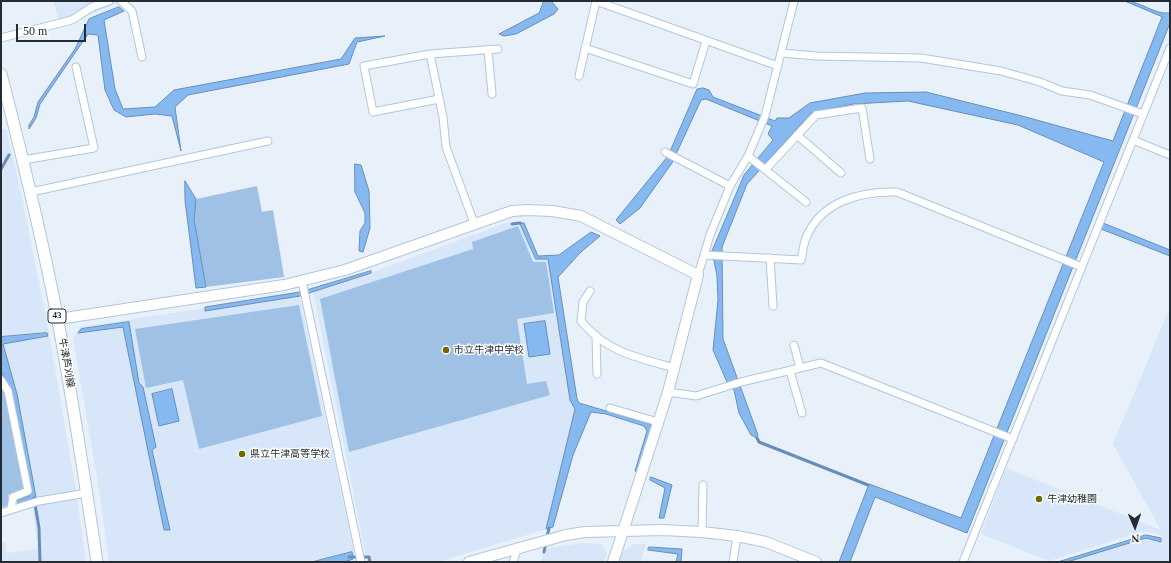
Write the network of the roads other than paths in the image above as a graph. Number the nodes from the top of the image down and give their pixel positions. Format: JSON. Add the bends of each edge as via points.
{"nodes":[{"id":1,"x":110,"y":1,"type":"edge"},
{"id":2,"x":121,"y":1,"type":"edge"},
{"id":3,"x":596,"y":1,"type":"edge"},
{"id":4,"x":794,"y":1,"type":"edge"},
{"id":5,"x":1,"y":38,"type":"edge"},
{"id":6,"x":706,"y":40,"type":"junction"},
{"id":7,"x":585,"y":48,"type":"junction"},
{"id":8,"x":1170,"y":48,"type":"edge"},
{"id":9,"x":498,"y":49,"type":"dead end"},
{"id":10,"x":488,"y":50,"type":"junction"},
{"id":11,"x":782,"y":53,"type":"junction"},
{"id":12,"x":430,"y":54,"type":"junction"},
{"id":13,"x":142,"y":57,"type":"dead end"},
{"id":14,"x":778,"y":66,"type":"junction"},
{"id":15,"x":76,"y":67,"type":"dead end"},
{"id":16,"x":1,"y":74,"type":"edge"},
{"id":17,"x":579,"y":76,"type":"dead end"},
{"id":18,"x":492,"y":94,"type":"dead end"},
{"id":19,"x":439,"y":98,"type":"junction"},
{"id":20,"x":1143,"y":114,"type":"junction"},
{"id":21,"x":797,"y":135,"type":"junction"},
{"id":22,"x":1133,"y":140,"type":"junction"},
{"id":23,"x":268,"y":141,"type":"dead end"},
{"id":24,"x":665,"y":152,"type":"dead end"},
{"id":25,"x":1170,"y":155,"type":"edge"},
{"id":26,"x":748,"y":156,"type":"junction"},
{"id":27,"x":870,"y":159,"type":"dead end"},
{"id":28,"x":23,"y":160,"type":"junction"},
{"id":29,"x":766,"y":169,"type":"junction"},
{"id":30,"x":841,"y":173,"type":"dead end"},
{"id":31,"x":730,"y":186,"type":"junction"},
{"id":32,"x":31,"y":192,"type":"junction"},
{"id":33,"x":806,"y":202,"type":"dead end"},
{"id":34,"x":474,"y":223,"type":"junction"},
{"id":35,"x":705,"y":255,"type":"junction"},
{"id":36,"x":770,"y":258,"type":"junction"},
{"id":37,"x":1082,"y":266,"type":"junction"},
{"id":38,"x":698,"y":275,"type":"junction"},
{"id":39,"x":303,"y":285,"type":"junction"},
{"id":40,"x":590,"y":291,"type":"dead end"},
{"id":41,"x":773,"y":306,"type":"dead end"},
{"id":42,"x":58,"y":319,"type":"junction"},
{"id":43,"x":596,"y":336,"type":"junction"},
{"id":44,"x":794,"y":346,"type":"dead end"},
{"id":45,"x":675,"y":368,"type":"junction"},
{"id":46,"x":800,"y":368,"type":"junction"},
{"id":47,"x":790,"y":371,"type":"junction"},
{"id":48,"x":597,"y":374,"type":"dead end"},
{"id":49,"x":1,"y":380,"type":"edge"},
{"id":50,"x":668,"y":392,"type":"junction"},
{"id":51,"x":610,"y":408,"type":"dead end"},
{"id":52,"x":802,"y":413,"type":"dead end"},
{"id":53,"x":658,"y":422,"type":"junction"},
{"id":54,"x":1013,"y":439,"type":"junction"},
{"id":55,"x":703,"y":485,"type":"dead end"},
{"id":56,"x":87,"y":493,"type":"junction"},
{"id":57,"x":11,"y":509,"type":"junction"},
{"id":58,"x":1,"y":513,"type":"edge"},
{"id":59,"x":622,"y":531,"type":"junction"},
{"id":60,"x":702,"y":532,"type":"junction"},
{"id":61,"x":737,"y":536,"type":"junction"},
{"id":62,"x":518,"y":547,"type":"junction"},
{"id":63,"x":360,"y":558,"type":"edge"},
{"id":64,"x":97,"y":562,"type":"edge"},
{"id":65,"x":469,"y":562,"type":"edge"},
{"id":66,"x":513,"y":562,"type":"edge"},
{"id":67,"x":613,"y":562,"type":"edge"},
{"id":68,"x":733,"y":562,"type":"edge"},
{"id":69,"x":816,"y":562,"type":"edge"},
{"id":70,"x":964,"y":562,"type":"edge"}],
"edges":[{"from":1,"to":5,"type":"street","via":[[72,20]]},
{"from":2,"to":13,"type":"street","via":[[132,11]]},
{"from":3,"to":6,"type":"street"},
{"from":3,"to":7,"type":"street"},
{"from":4,"to":11,"type":"street"},
{"from":6,"to":7,"type":"street","via":[[694,84]]},
{"from":6,"to":14,"type":"street"},
{"from":7,"to":17,"type":"street"},
{"from":8,"to":20,"type":"street"},
{"from":9,"to":10,"type":"street"},
{"from":10,"to":12,"type":"street"},
{"from":10,"to":18,"type":"street"},
{"from":11,"to":14,"type":"street"},
{"from":11,"to":20,"type":"street","via":[[921,58],[1001,71],[1062,91],[1090,95]]},
{"from":12,"to":19,"type":"street"},
{"from":12,"to":19,"type":"street","via":[[364,66],[373,112]]},
{"from":14,"to":26,"type":"street","via":[[765,116]]},
{"from":15,"to":28,"type":"street","via":[[94,148]]},
{"from":16,"to":28,"type":"main road","name":"牛津芦刈線","number":"43"},
{"from":19,"to":34,"type":"street","via":[[446,147]]},
{"from":20,"to":22,"type":"street"},
{"from":21,"to":27,"type":"street","via":[[816,115],[862,108]]},
{"from":21,"to":29,"type":"street"},
{"from":21,"to":30,"type":"street"},
{"from":22,"to":25,"type":"street"},
{"from":22,"to":37,"type":"street"},
{"from":23,"to":32,"type":"street"},
{"from":24,"to":31,"type":"street"},
{"from":26,"to":29,"type":"street"},
{"from":26,"to":31,"type":"street"},
{"from":28,"to":32,"type":"main road","name":"牛津芦刈線","number":"43"},
{"from":29,"to":33,"type":"street"},
{"from":31,"to":35,"type":"street","via":[[710,235]]},
{"from":32,"to":42,"type":"main road","name":"牛津芦刈線","number":"43"},
{"from":34,"to":38,"type":"street","via":[[512,211],[527,210],[581,216]]},
{"from":34,"to":39,"type":"street"},
{"from":35,"to":36,"type":"street"},
{"from":35,"to":38,"type":"street"},
{"from":36,"to":37,"type":"street","via":[[801,260],[806,238],[817,219],[838,202],[877,192],[897,192]]},
{"from":36,"to":41,"type":"street"},
{"from":37,"to":54,"type":"street"},
{"from":38,"to":45,"type":"street"},
{"from":39,"to":42,"type":"street"},
{"from":39,"to":63,"type":"street"},
{"from":40,"to":43,"type":"street","via":[[583,302],[581,321]]},
{"from":42,"to":56,"type":"main road","name":"牛津芦刈線","number":"43"},
{"from":43,"to":45,"type":"street","via":[[622,354]]},
{"from":43,"to":48,"type":"street"},
{"from":44,"to":46,"type":"street"},
{"from":45,"to":50,"type":"street"},
{"from":46,"to":47,"type":"street"},
{"from":46,"to":54,"type":"street","via":[[821,363]]},
{"from":47,"to":50,"type":"street","via":[[696,396]]},
{"from":47,"to":52,"type":"street"},
{"from":49,"to":57,"type":"street","via":[[8,391],[28,491],[13,497]]},
{"from":50,"to":53,"type":"street"},
{"from":51,"to":53,"type":"street"},
{"from":53,"to":59,"type":"street"},
{"from":54,"to":70,"type":"street"},
{"from":55,"to":60,"type":"street"},
{"from":56,"to":57,"type":"street"},
{"from":56,"to":64,"type":"main road","name":"牛津芦刈線","number":"43"},
{"from":57,"to":58,"type":"street"},
{"from":59,"to":60,"type":"street"},
{"from":59,"to":62,"type":"street","via":[[585,532]]},
{"from":59,"to":67,"type":"street"},
{"from":60,"to":61,"type":"street"},
{"from":61,"to":68,"type":"street"},
{"from":61,"to":69,"type":"street","via":[[766,542]]},
{"from":62,"to":65,"type":"street"},
{"from":62,"to":66,"type":"street"}]}
